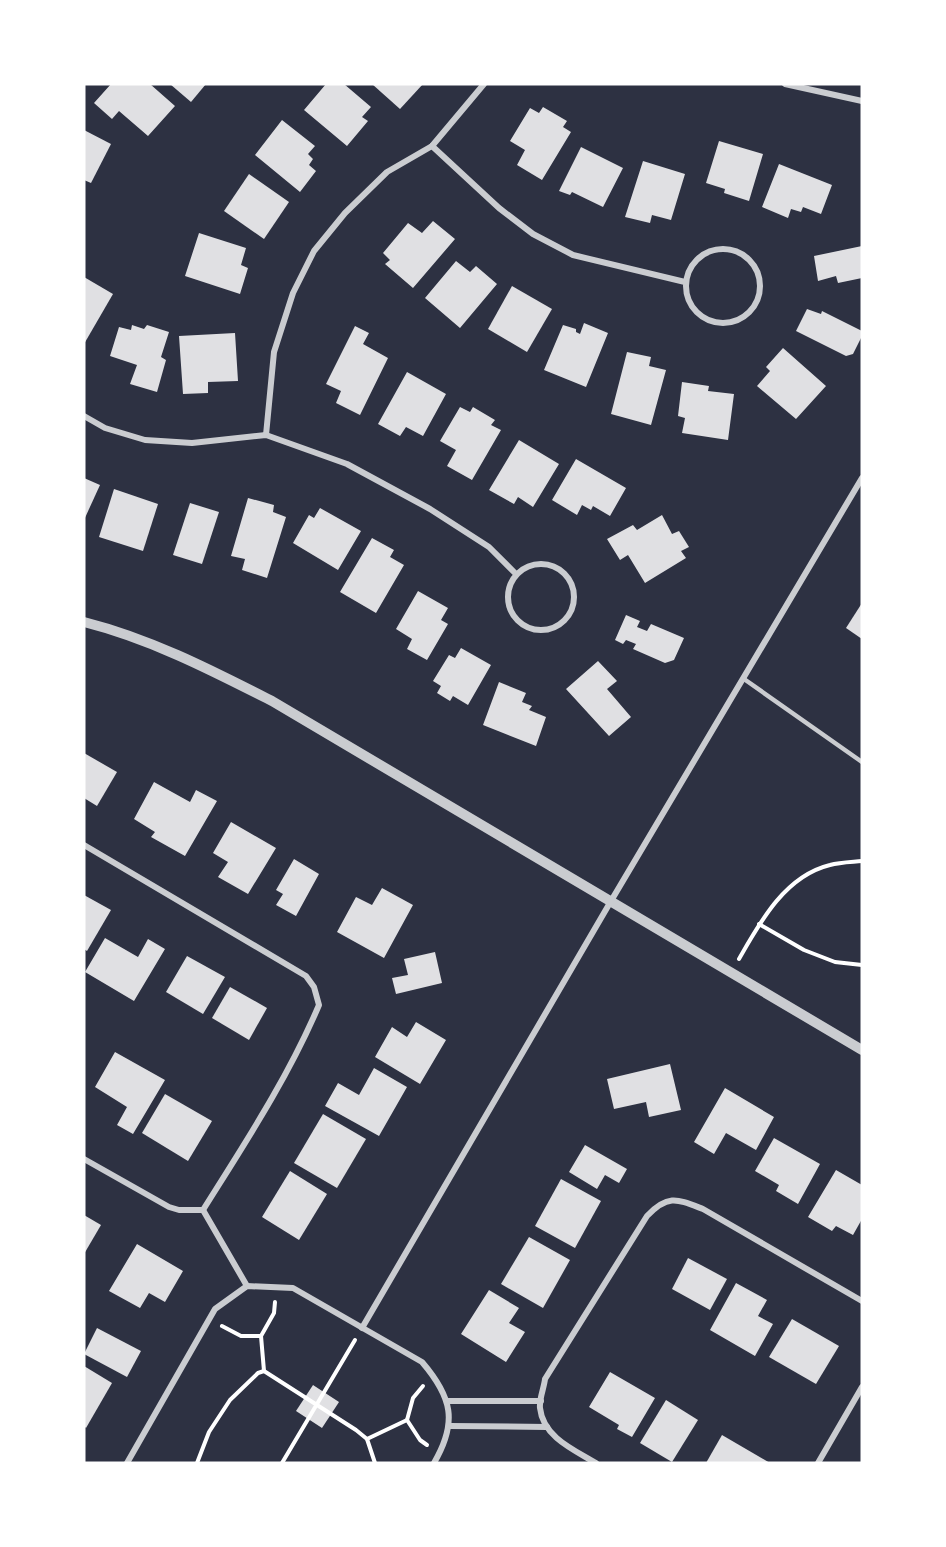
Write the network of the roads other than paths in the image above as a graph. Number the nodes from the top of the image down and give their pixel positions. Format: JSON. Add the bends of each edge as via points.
{"nodes":[{"id":1,"x":484,"y":84,"type":"edge"},
{"id":2,"x":785,"y":84,"type":"edge"},
{"id":3,"x":862,"y":101,"type":"edge"},
{"id":4,"x":432,"y":146,"type":"junction"},
{"id":5,"x":685,"y":282,"type":"junction"},
{"id":6,"x":84,"y":416,"type":"edge"},
{"id":7,"x":266,"y":435,"type":"junction"},
{"id":8,"x":862,"y":479,"type":"edge"},
{"id":9,"x":516,"y":574,"type":"junction"},
{"id":10,"x":84,"y":621,"type":"edge"},
{"id":11,"x":744,"y":679,"type":"junction"},
{"id":12,"x":862,"y":762,"type":"edge"},
{"id":13,"x":84,"y":845,"type":"edge"},
{"id":14,"x":611,"y":901,"type":"junction"},
{"id":15,"x":862,"y":1050,"type":"edge"},
{"id":16,"x":84,"y":1159,"type":"edge"},
{"id":17,"x":203,"y":1209,"type":"junction"},
{"id":18,"x":247,"y":1286,"type":"junction"},
{"id":19,"x":862,"y":1301,"type":"edge"},
{"id":20,"x":362,"y":1328,"type":"junction"},
{"id":21,"x":862,"y":1387,"type":"edge"},
{"id":22,"x":448,"y":1401,"type":"junction"},
{"id":23,"x":541,"y":1401,"type":"junction"},
{"id":24,"x":450,"y":1426,"type":"junction"},
{"id":25,"x":547,"y":1426,"type":"junction"},
{"id":26,"x":127,"y":1463,"type":"edge"},
{"id":27,"x":434,"y":1463,"type":"edge"},
{"id":28,"x":596,"y":1463,"type":"edge"},
{"id":29,"x":818,"y":1463,"type":"edge"}],
"edges":[{"from":1,"to":4,"type":"street"},
{"from":2,"to":3,"type":"street"},
{"from":4,"to":5,"type":"street","via":[[533,234],[573,255]]},
{"from":4,"to":7,"type":"street","via":[[387,172],[345,213],[314,251],[293,293],[274,351]]},
{"from":5,"to":5,"type":"street","via":[[690,304],[708,320],[719,323],[742,318],[757,301],[760,289],[755,266],[737,251],[726,248],[703,253],[694,261]]},
{"from":6,"to":7,"type":"street","via":[[105,428],[145,440],[192,443]]},
{"from":7,"to":9,"type":"street","via":[[347,464],[430,509],[489,547]]},
{"from":8,"to":11,"type":"street"},
{"from":9,"to":9,"type":"street","via":[[507,592],[511,613],[518,621],[526,627],[547,630],[565,620],[574,602],[574,591],[564,573],[555,567],[535,564]]},
{"from":10,"to":14,"type":"street","via":[[157,645],[272,700]]},
{"from":11,"to":12,"type":"lane"},
{"from":11,"to":14,"type":"street"},
{"from":13,"to":17,"type":"street","via":[[306,976],[318,998],[319,1005],[300,1050]]},
{"from":14,"to":15,"type":"street"},
{"from":14,"to":20,"type":"street"},
{"from":16,"to":17,"type":"street","via":[[170,1208]]},
{"from":17,"to":18,"type":"street"},
{"from":18,"to":20,"type":"street","via":[[293,1288]]},
{"from":18,"to":26,"type":"street","via":[[215,1309]]},
{"from":19,"to":23,"type":"street","via":[[703,1209],[677,1199],[667,1200],[647,1216],[545,1379]]},
{"from":20,"to":22,"type":"street","via":[[422,1362]]},
{"from":21,"to":29,"type":"street"},
{"from":22,"to":23,"type":"street"},
{"from":22,"to":24,"type":"street"},
{"from":23,"to":25,"type":"street"},
{"from":24,"to":25,"type":"street"},
{"from":24,"to":27,"type":"street"},
{"from":25,"to":28,"type":"street","via":[[563,1443]]}]}
